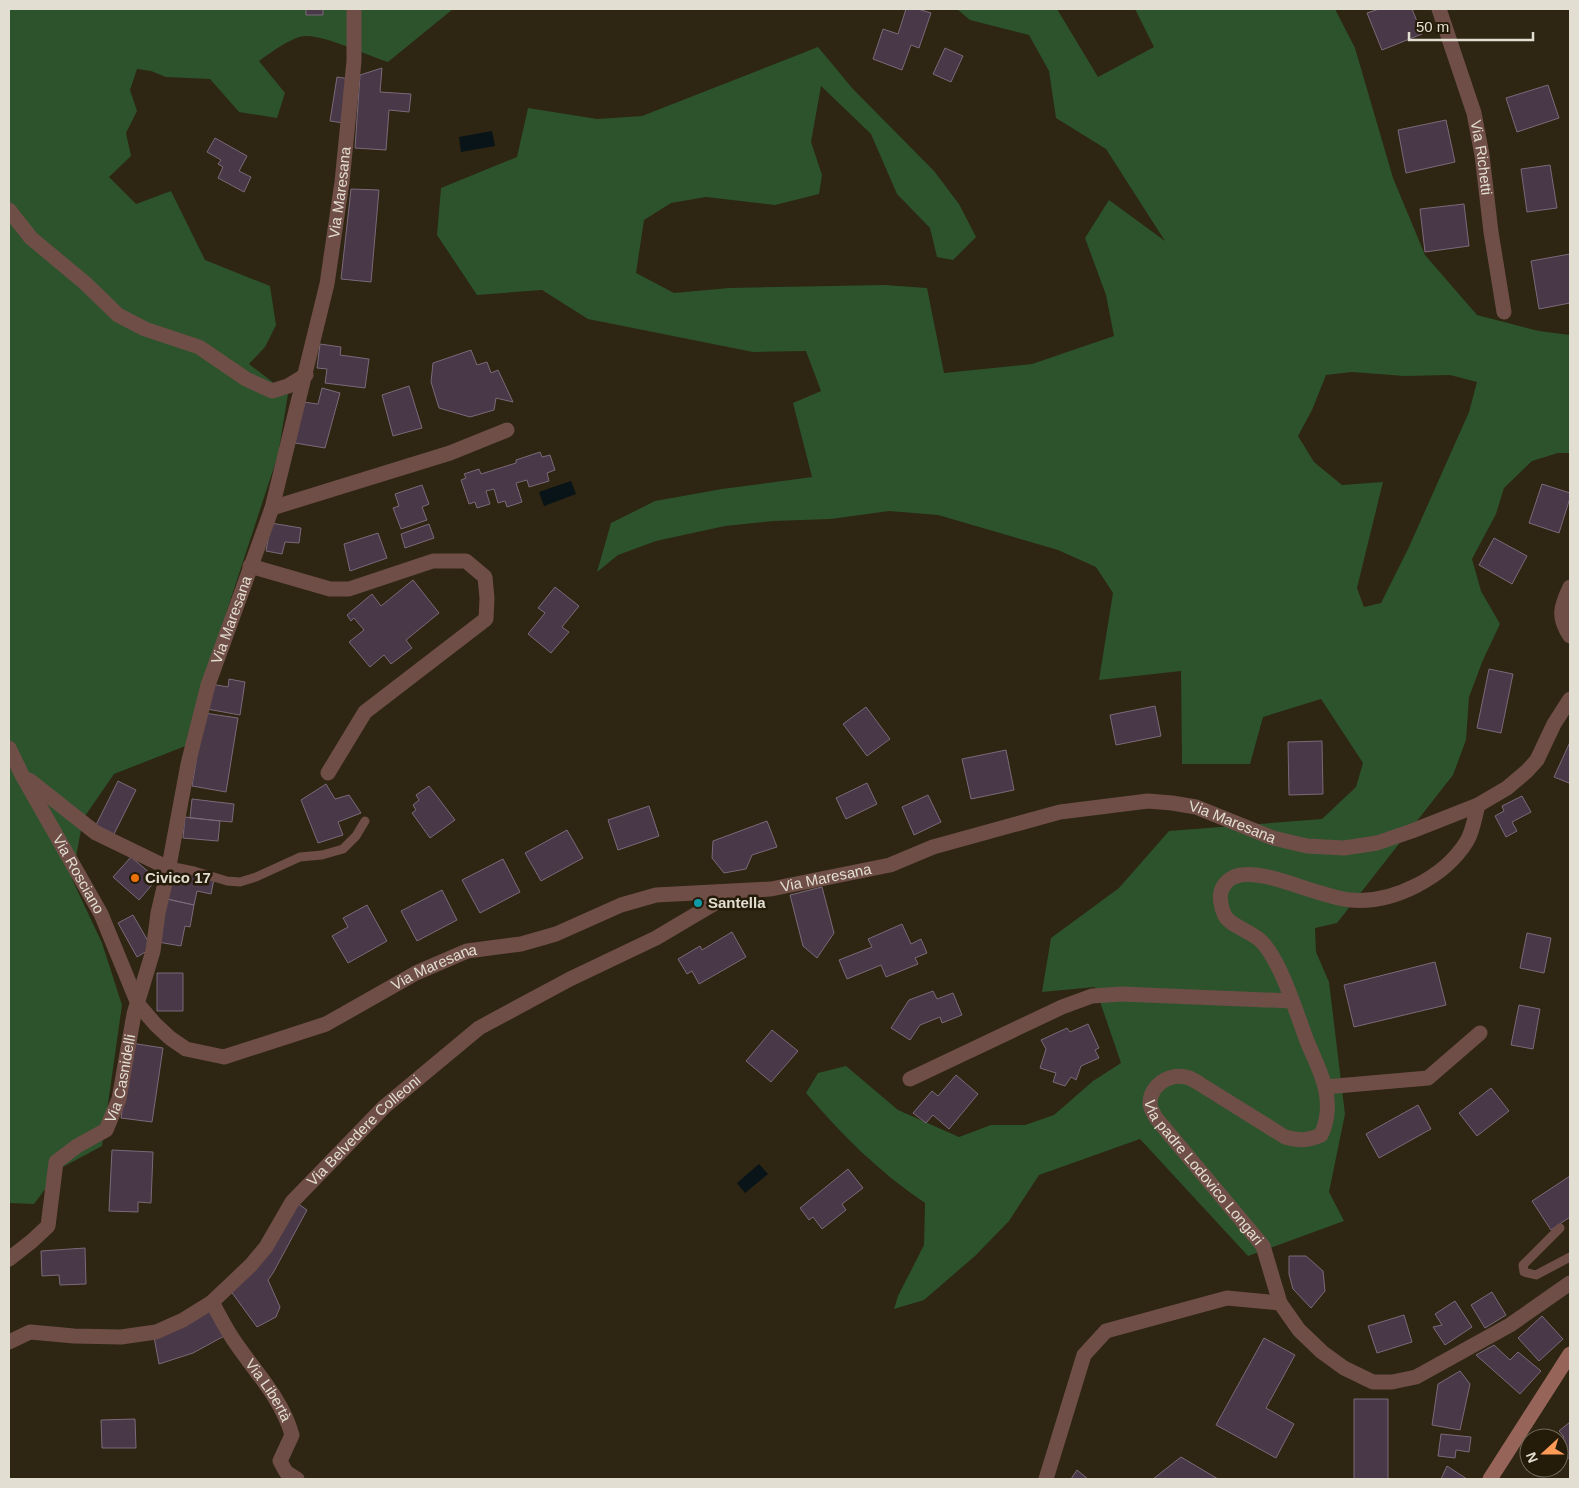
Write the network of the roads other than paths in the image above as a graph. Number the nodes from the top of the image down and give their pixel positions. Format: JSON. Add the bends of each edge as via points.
{"nodes":[{"id":1,"x":354,"y":9,"type":"edge"},
{"id":2,"x":1439,"y":9,"type":"edge"},
{"id":3,"x":9,"y":210,"type":"edge"},
{"id":4,"x":1504,"y":312,"type":"dead end"},
{"id":5,"x":306,"y":375,"type":"junction"},
{"id":6,"x":507,"y":430,"type":"dead end"},
{"id":7,"x":272,"y":508,"type":"junction"},
{"id":8,"x":250,"y":566,"type":"junction"},
{"id":9,"x":1570,"y":586,"type":"edge"},
{"id":10,"x":1570,"y":636,"type":"edge"},
{"id":11,"x":1570,"y":699,"type":"edge"},
{"id":12,"x":9,"y":748,"type":"edge"},
{"id":13,"x":328,"y":773,"type":"dead end"},
{"id":14,"x":22,"y":775,"type":"junction"},
{"id":15,"x":1478,"y":805,"type":"junction"},
{"id":16,"x":364,"y":821,"type":"dead end"},
{"id":17,"x":169,"y":866,"type":"junction"},
{"id":18,"x":733,"y":892,"type":"junction"},
{"id":19,"x":1292,"y":1001,"type":"junction"},
{"id":20,"x":138,"y":1004,"type":"junction"},
{"id":21,"x":1480,"y":1033,"type":"dead end"},
{"id":22,"x":910,"y":1079,"type":"dead end"},
{"id":23,"x":1325,"y":1087,"type":"junction"},
{"id":24,"x":1560,"y":1228,"type":"dead end"},
{"id":25,"x":1570,"y":1257,"type":"edge"},
{"id":26,"x":9,"y":1259,"type":"edge"},
{"id":27,"x":1568,"y":1286,"type":"edge"},
{"id":28,"x":212,"y":1302,"type":"junction"},
{"id":29,"x":1280,"y":1303,"type":"junction"},
{"id":30,"x":9,"y":1342,"type":"edge"},
{"id":31,"x":1570,"y":1354,"type":"edge"},
{"id":32,"x":297,"y":1479,"type":"edge"},
{"id":33,"x":1046,"y":1479,"type":"edge"},
{"id":34,"x":1490,"y":1479,"type":"edge"}],
"edges":[{"from":1,"to":5,"type":"street","name":"Via Maresana","via":[[354,61],[342,182],[327,284]]},
{"from":2,"to":4,"type":"street","name":"Via Richetti","via":[[1474,113]]},
{"from":3,"to":5,"type":"street","via":[[31,238],[85,282],[118,315],[145,329],[199,347],[246,380],[272,391]]},
{"from":5,"to":7,"type":"street","name":"Via Maresana"},
{"from":6,"to":7,"type":"street","via":[[450,453]]},
{"from":7,"to":8,"type":"street","name":"Via Maresana"},
{"from":8,"to":13,"type":"street","via":[[330,589],[349,589],[433,561],[466,561],[485,577],[486,620],[365,712]]},
{"from":8,"to":17,"type":"street","name":"Via Maresana","via":[[206,694],[188,764]]},
{"from":9,"to":10,"type":"street","via":[[1562,606],[1562,618]]},
{"from":11,"to":15,"type":"street","name":"Via Maresana","via":[[1532,766],[1507,788]]},
{"from":12,"to":14,"type":"street","name":"Via Rosciano"},
{"from":14,"to":17,"type":"street","via":[[96,833]]},
{"from":14,"to":20,"type":"street","name":"Via Rosciano","via":[[101,914]]},
{"from":15,"to":18,"type":"street","name":"Via Maresana","via":[[1377,843],[1344,848],[1307,846],[1273,838],[1196,807],[1148,801],[1060,812],[934,847],[890,865],[771,889]]},
{"from":15,"to":19,"type":"street","name":"Via padre Lodovico Longari","via":[[1468,839],[1441,870],[1420,884],[1378,899],[1351,900],[1253,875],[1230,879],[1222,888],[1220,905],[1226,918],[1262,941],[1277,965]]},
{"from":16,"to":17,"type":"lane","via":[[356,836],[343,849],[300,857],[240,882]]},
{"from":17,"to":20,"type":"street","name":"Via Maresana","via":[[153,951]]},
{"from":18,"to":20,"type":"street","name":"Via Maresana","via":[[656,895],[621,905],[556,934],[521,944],[467,951],[416,973],[326,1024],[224,1057],[186,1049],[160,1029]]},
{"from":18,"to":28,"type":"street","name":"Via Belvedere Colleoni","via":[[656,938],[479,1028],[449,1051],[384,1106],[292,1202],[266,1247]]},
{"from":19,"to":22,"type":"street","via":[[1122,994],[1092,996]]},
{"from":19,"to":23,"type":"street","name":"Via padre Lodovico Longari"},
{"from":20,"to":26,"type":"street","name":"Via Casnidelli","via":[[119,1099],[106,1130],[56,1162],[48,1226]]},
{"from":21,"to":23,"type":"street","via":[[1428,1078]]},
{"from":23,"to":29,"type":"street","name":"Via padre Lodovico Longari","via":[[1328,1108],[1321,1135],[1298,1141],[1285,1137],[1186,1077],[1170,1077],[1152,1091],[1150,1106],[1156,1118],[1263,1246]]},
{"from":24,"to":25,"type":"lane","via":[[1523,1265],[1524,1272],[1536,1275]]},
{"from":27,"to":29,"type":"street","name":"Via padre Lodovico Longari","via":[[1510,1325],[1416,1377],[1392,1382],[1374,1382],[1344,1368],[1299,1330]]},
{"from":28,"to":30,"type":"street","name":"Via Belvedere Colleoni","via":[[156,1332],[121,1337],[30,1332]]},
{"from":28,"to":32,"type":"street","name":"Via Libertà","via":[[231,1336],[271,1390],[287,1418],[292,1435],[280,1461],[286,1472]]},
{"from":29,"to":33,"type":"street","via":[[1227,1298],[1106,1331],[1084,1354]]},
{"from":31,"to":34,"type":"street"}]}
